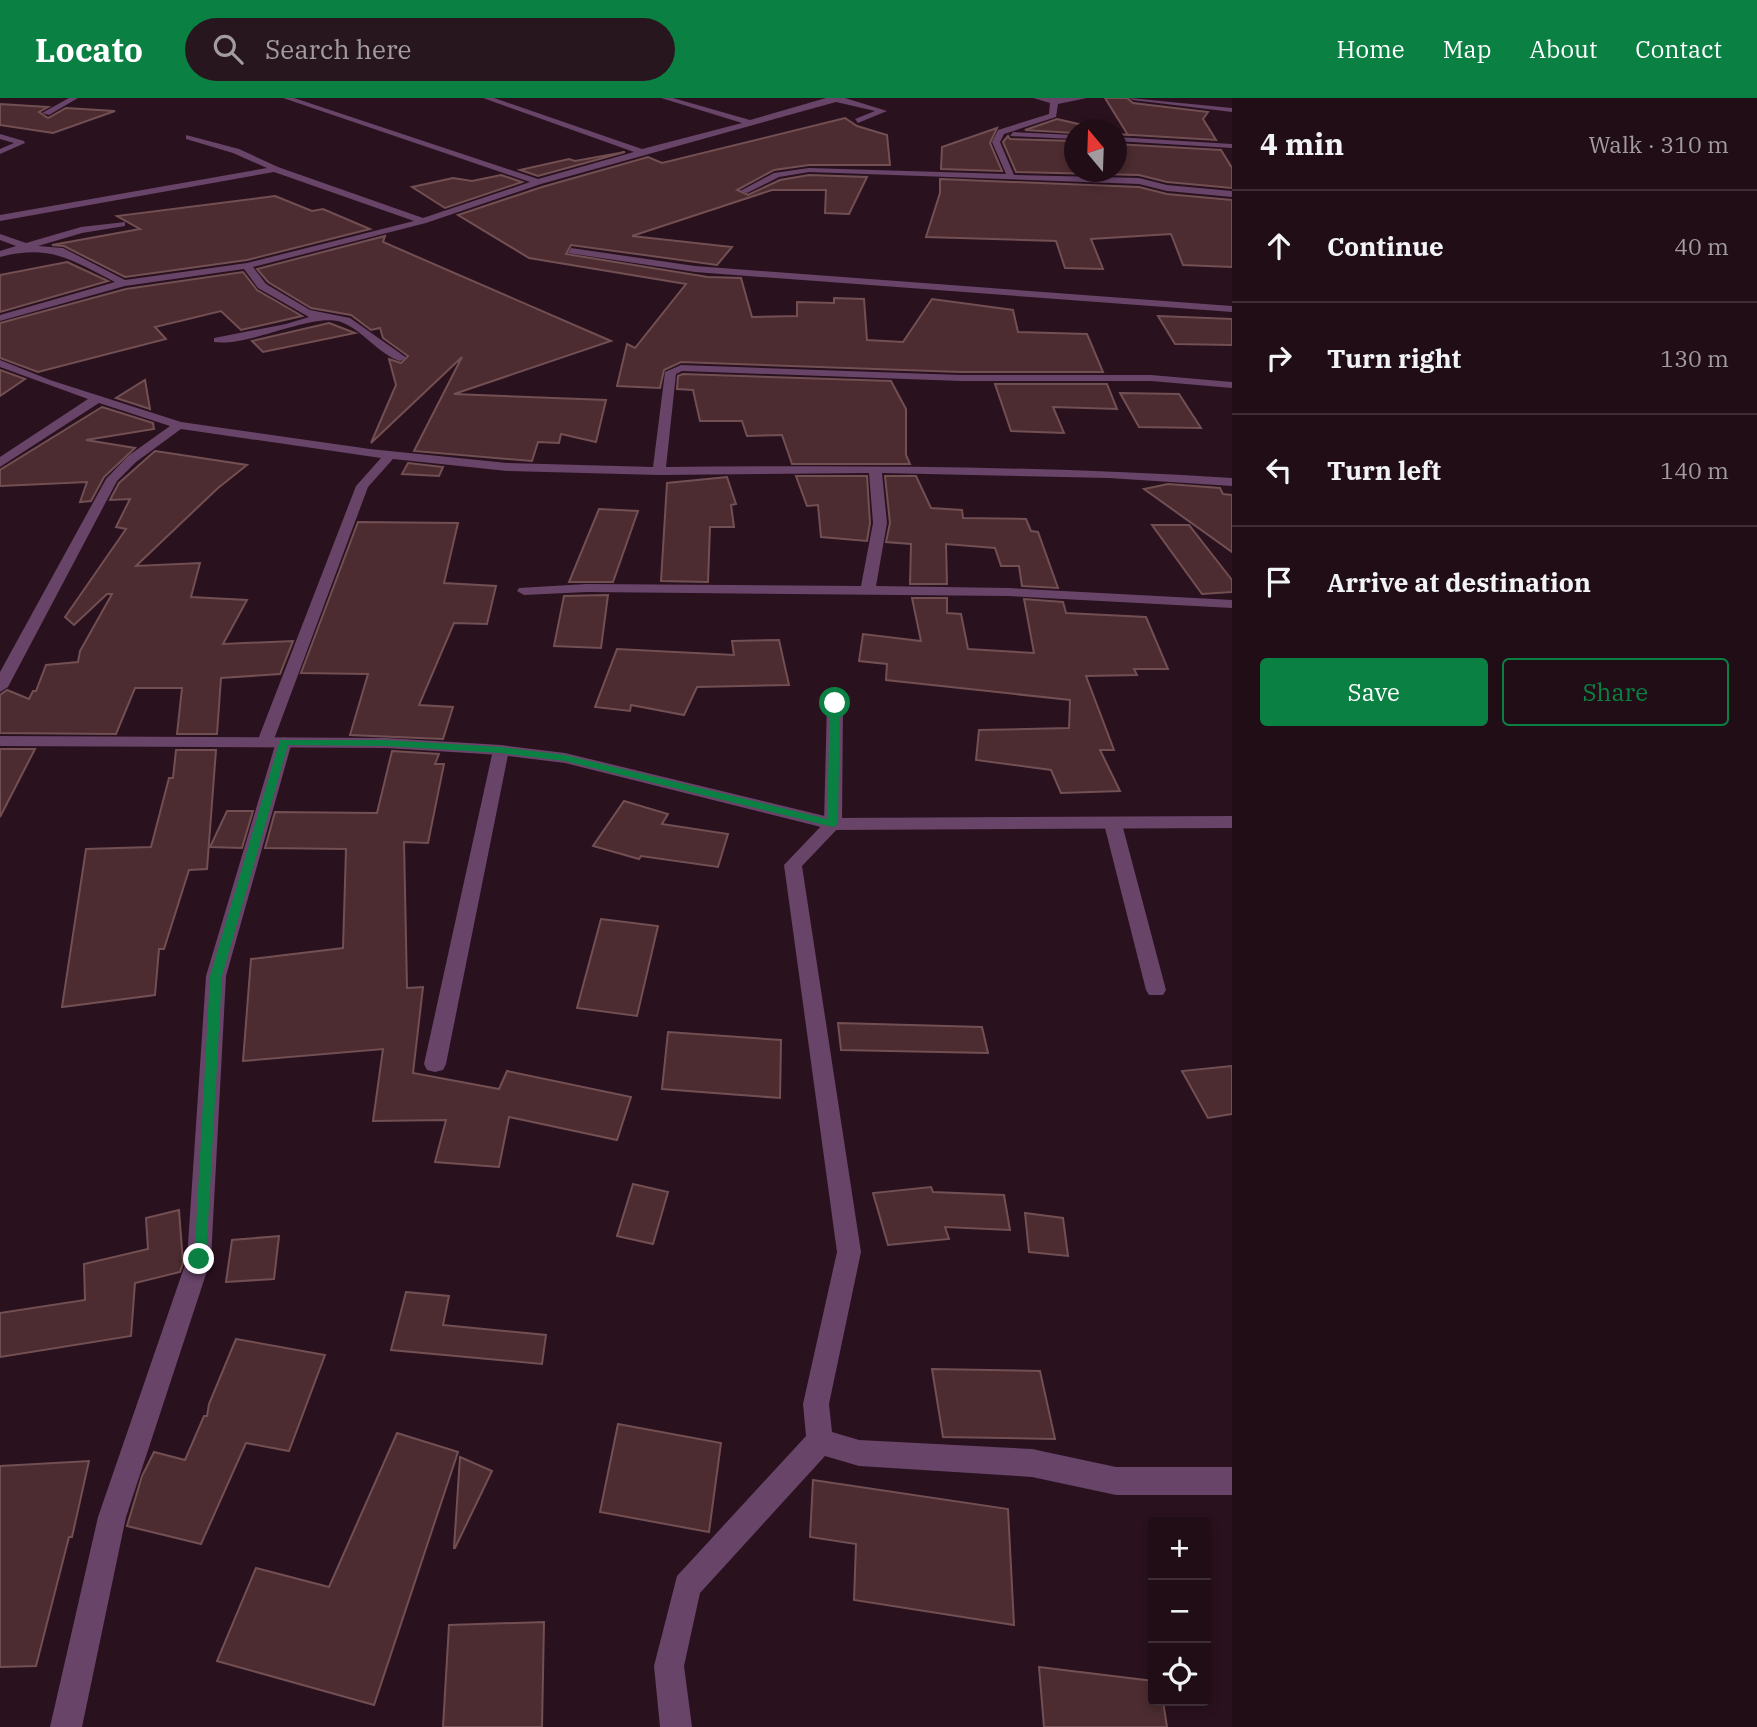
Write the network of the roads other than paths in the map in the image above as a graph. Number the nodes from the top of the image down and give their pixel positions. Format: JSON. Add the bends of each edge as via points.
{"nodes":[{"id":1,"x":74,"y":98,"type":"edge"},
{"id":2,"x":287,"y":98,"type":"edge"},
{"id":3,"x":302,"y":98,"type":"edge"},
{"id":4,"x":487,"y":98,"type":"edge"},
{"id":5,"x":665,"y":98,"type":"edge"},
{"id":6,"x":836,"y":98,"type":"edge"},
{"id":7,"x":1037,"y":98,"type":"edge"},
{"id":8,"x":1083,"y":98,"type":"edge"},
{"id":9,"x":1133,"y":98,"type":"edge"},
{"id":10,"x":1054,"y":102,"type":"junction"},
{"id":11,"x":1232,"y":110,"type":"edge"},
{"id":12,"x":46,"y":113,"type":"dead end"},
{"id":13,"x":858,"y":121,"type":"dead end"},
{"id":14,"x":753,"y":123,"type":"junction"},
{"id":15,"x":1001,"y":132,"type":"junction"},
{"id":16,"x":0,"y":136,"type":"edge"},
{"id":17,"x":1064,"y":136,"type":"edge"},
{"id":18,"x":189,"y":137,"type":"dead end"},
{"id":19,"x":1127,"y":140,"type":"edge"},
{"id":20,"x":1232,"y":146,"type":"edge"},
{"id":21,"x":0,"y":152,"type":"edge"},
{"id":22,"x":642,"y":152,"type":"junction"},
{"id":23,"x":275,"y":169,"type":"junction"},
{"id":24,"x":1009,"y":177,"type":"junction"},
{"id":25,"x":538,"y":182,"type":"junction"},
{"id":26,"x":744,"y":191,"type":"dead end"},
{"id":27,"x":1232,"y":194,"type":"edge"},
{"id":28,"x":0,"y":218,"type":"edge"},
{"id":29,"x":423,"y":221,"type":"junction"},
{"id":30,"x":122,"y":224,"type":"dead end"},
{"id":31,"x":0,"y":237,"type":"edge"},
{"id":32,"x":29,"y":247,"type":"junction"},
{"id":33,"x":571,"y":251,"type":"dead end"},
{"id":34,"x":0,"y":254,"type":"edge"},
{"id":35,"x":247,"y":265,"type":"junction"},
{"id":36,"x":124,"y":283,"type":"junction"},
{"id":37,"x":1232,"y":309,"type":"edge"},
{"id":38,"x":322,"y":316,"type":"junction"},
{"id":39,"x":0,"y":318,"type":"edge"},
{"id":40,"x":218,"y":340,"type":"dead end"},
{"id":41,"x":400,"y":358,"type":"dead end"},
{"id":42,"x":0,"y":363,"type":"edge"},
{"id":43,"x":1232,"y":385,"type":"edge"},
{"id":44,"x":97,"y":399,"type":"junction"},
{"id":45,"x":179,"y":425,"type":"junction"},
{"id":46,"x":390,"y":456,"type":"junction"},
{"id":47,"x":0,"y":463,"type":"edge"},
{"id":48,"x":875,"y":469,"type":"junction"},
{"id":49,"x":659,"y":471,"type":"junction"},
{"id":50,"x":1232,"y":482,"type":"edge"},
{"id":51,"x":868,"y":590,"type":"junction"},
{"id":52,"x":524,"y":591,"type":"dead end"},
{"id":53,"x":1232,"y":604,"type":"edge"},
{"id":54,"x":0,"y":687,"type":"edge"},
{"id":55,"x":835,"y":703,"type":"dead end"},
{"id":56,"x":0,"y":741,"type":"edge"},
{"id":57,"x":274,"y":742,"type":"junction"},
{"id":58,"x":501,"y":750,"type":"junction"},
{"id":59,"x":1232,"y":822,"type":"edge"},
{"id":60,"x":833,"y":824,"type":"junction"},
{"id":61,"x":1113,"y":824,"type":"junction"},
{"id":62,"x":1156,"y":990,"type":"dead end"},
{"id":63,"x":435,"y":1064,"type":"dead end"},
{"id":64,"x":820,"y":1441,"type":"junction"},
{"id":65,"x":1232,"y":1481,"type":"edge"},
{"id":66,"x":66,"y":1727,"type":"edge"},
{"id":67,"x":676,"y":1727,"type":"edge"}],
"edges":[{"from":1,"to":12,"type":"street"},
{"from":2,"to":3,"type":"street"},
{"from":2,"to":25,"type":"street"},
{"from":4,"to":22,"type":"street"},
{"from":5,"to":14,"type":"street"},
{"from":6,"to":13,"type":"street","via":[[883,111]]},
{"from":6,"to":14,"type":"street"},
{"from":7,"to":10,"type":"street"},
{"from":8,"to":10,"type":"street"},
{"from":9,"to":11,"type":"street"},
{"from":10,"to":15,"type":"street","via":[[1053,115]]},
{"from":14,"to":22,"type":"street"},
{"from":15,"to":17,"type":"street"},
{"from":15,"to":24,"type":"street","via":[[996,142]]},
{"from":16,"to":21,"type":"street","via":[[21,143]]},
{"from":18,"to":23,"type":"street"},
{"from":19,"to":20,"type":"street"},
{"from":22,"to":25,"type":"street"},
{"from":23,"to":28,"type":"street"},
{"from":23,"to":29,"type":"street"},
{"from":24,"to":26,"type":"street","via":[[809,170],[777,175]]},
{"from":24,"to":27,"type":"street","via":[[1139,181]]},
{"from":25,"to":29,"type":"street"},
{"from":29,"to":35,"type":"street"},
{"from":30,"to":32,"type":"street","via":[[81,229]]},
{"from":31,"to":32,"type":"street"},
{"from":32,"to":34,"type":"street"},
{"from":32,"to":36,"type":"street","via":[[60,250]]},
{"from":33,"to":37,"type":"street","via":[[695,269]]},
{"from":35,"to":36,"type":"street"},
{"from":35,"to":38,"type":"street","via":[[262,286],[307,313]]},
{"from":36,"to":39,"type":"street"},
{"from":38,"to":40,"type":"street"},
{"from":38,"to":41,"type":"street","via":[[345,320]]},
{"from":42,"to":44,"type":"street"},
{"from":43,"to":49,"type":"street","via":[[1152,378],[961,378],[681,368],[671,372]]},
{"from":44,"to":45,"type":"street"},
{"from":44,"to":47,"type":"street"},
{"from":45,"to":46,"type":"street"},
{"from":45,"to":54,"type":"street","via":[[112,479]]},
{"from":46,"to":49,"type":"street","via":[[507,467]]},
{"from":46,"to":57,"type":"street","via":[[362,486]]},
{"from":48,"to":49,"type":"street"},
{"from":48,"to":50,"type":"street","via":[[1109,474]]},
{"from":48,"to":51,"type":"street","via":[[880,523]]},
{"from":51,"to":52,"type":"street"},
{"from":51,"to":53,"type":"street"},
{"from":55,"to":60,"type":"street"},
{"from":56,"to":57,"type":"street"},
{"from":57,"to":58,"type":"street"},
{"from":57,"to":66,"type":"street","via":[[216,976],[199,1259],[112,1517]]},
{"from":58,"to":60,"type":"street","via":[[565,758]]},
{"from":58,"to":63,"type":"street"},
{"from":59,"to":61,"type":"street"},
{"from":60,"to":61,"type":"street"},
{"from":60,"to":64,"type":"street","via":[[793,865],[849,1252],[816,1404]]},
{"from":61,"to":62,"type":"street"},
{"from":64,"to":65,"type":"street","via":[[859,1453],[1032,1463],[1116,1481]]},
{"from":64,"to":67,"type":"street","via":[[687,1586],[669,1666]]}]}
